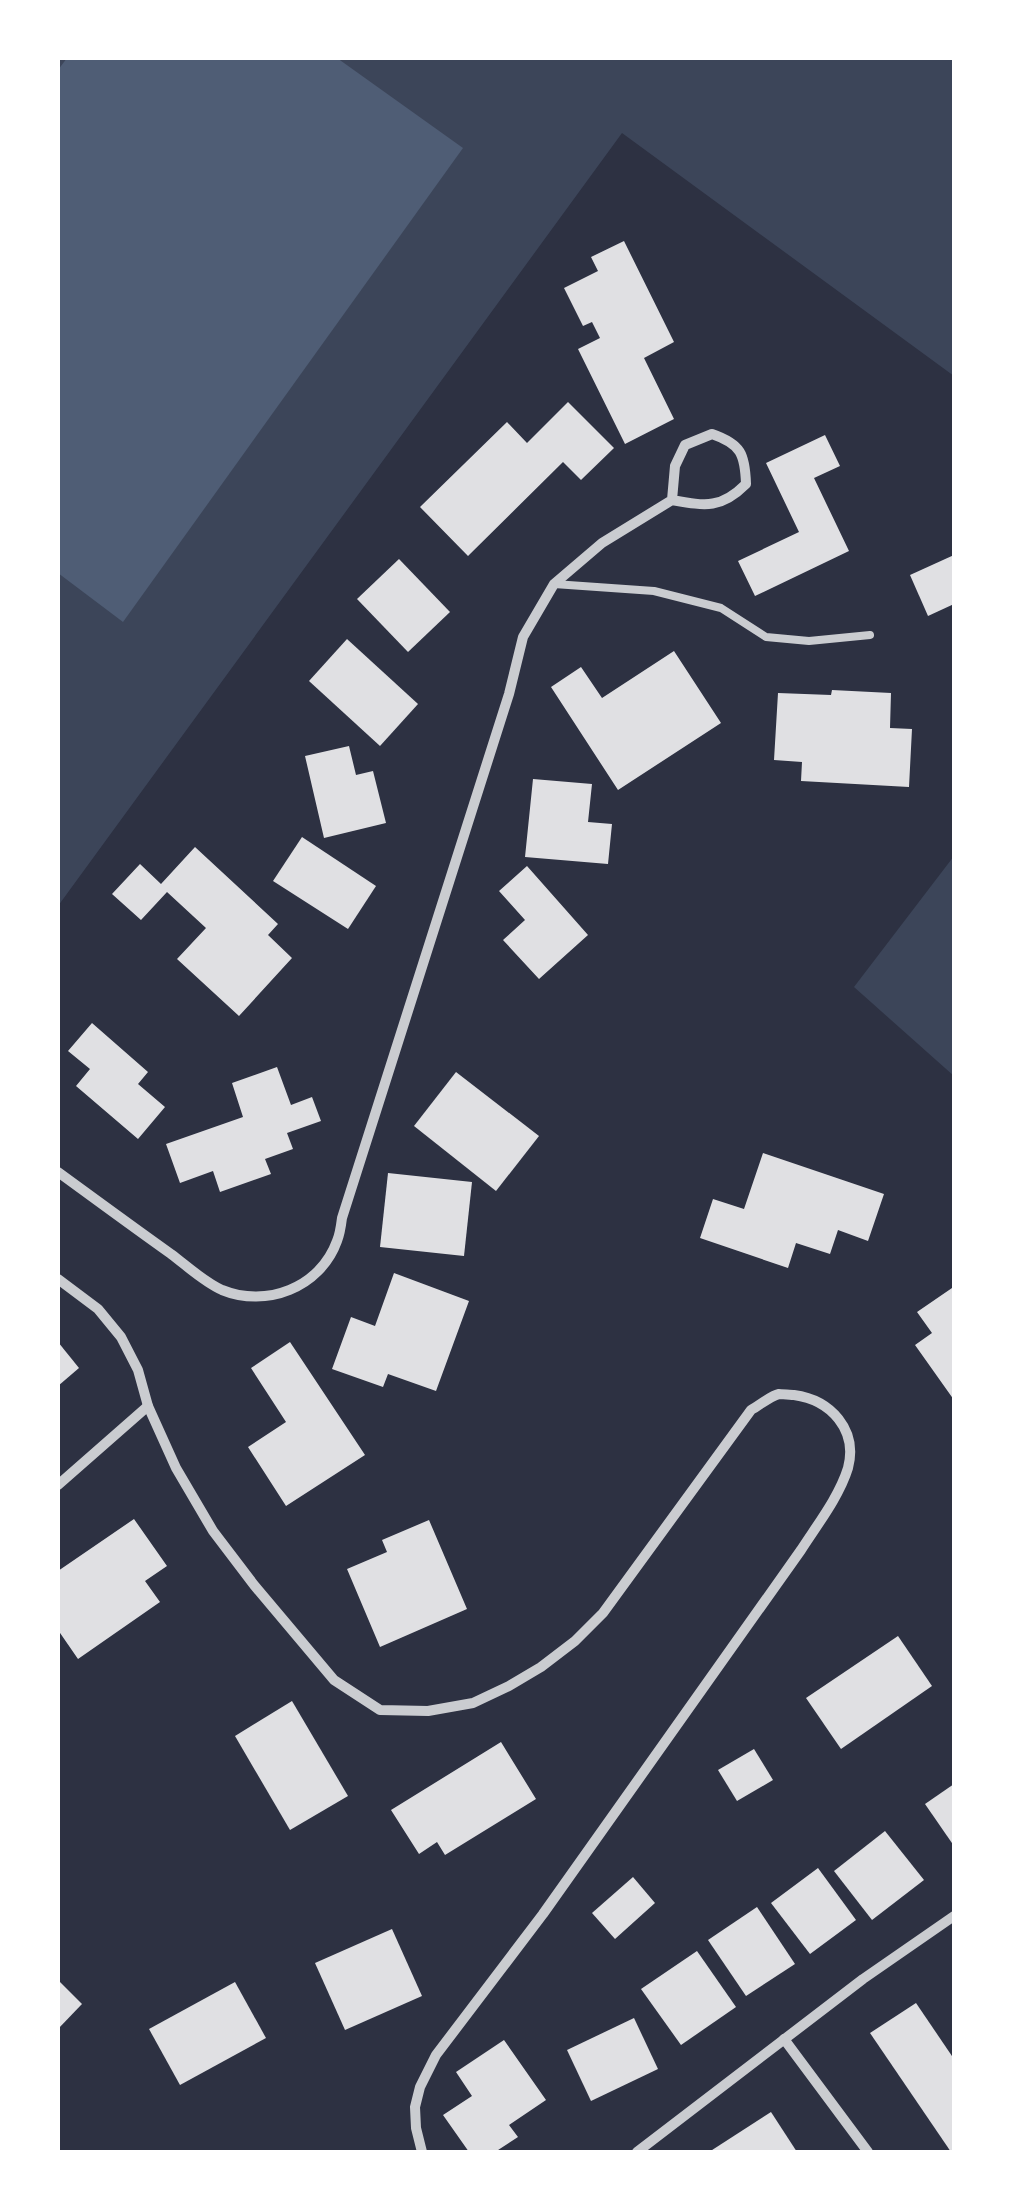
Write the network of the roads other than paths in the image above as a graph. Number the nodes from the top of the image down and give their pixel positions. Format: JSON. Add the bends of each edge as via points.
{"nodes":[{"id":1,"x":672,"y":500,"type":"junction"},
{"id":2,"x":554,"y":584,"type":"junction"},
{"id":3,"x":870,"y":636,"type":"dead end"},
{"id":4,"x":58,"y":1172,"type":"edge"},
{"id":5,"x":58,"y":1279,"type":"edge"},
{"id":6,"x":148,"y":1406,"type":"junction"},
{"id":7,"x":58,"y":1485,"type":"edge"},
{"id":8,"x":954,"y":1916,"type":"edge"},
{"id":9,"x":784,"y":2039,"type":"junction"},
{"id":10,"x":422,"y":2152,"type":"edge"},
{"id":11,"x":637,"y":2152,"type":"edge"},
{"id":12,"x":868,"y":2152,"type":"edge"}],
"edges":[{"from":1,"to":1,"type":"street","via":[[704,506],[730,500],[746,484],[745,460],[732,441],[712,434],[685,445]]},
{"from":1,"to":2,"type":"street","via":[[602,543]]},
{"from":2,"to":3,"type":"lane","via":[[654,592],[721,608],[766,637]]},
{"from":2,"to":4,"type":"street","via":[[523,637],[329,1258],[288,1291],[234,1294]]},
{"from":5,"to":6,"type":"street","via":[[98,1309],[121,1338]]},
{"from":6,"to":7,"type":"street"},
{"from":6,"to":10,"type":"street","via":[[185,1484],[254,1586],[334,1680],[380,1710],[428,1712],[473,1703],[575,1641],[603,1613],[752,1410],[780,1394],[810,1397],[828,1407],[849,1438],[847,1470],[801,1550],[436,2055],[415,2108]]},
{"from":8,"to":9,"type":"street"},
{"from":9,"to":11,"type":"street"},
{"from":9,"to":12,"type":"street"}]}
